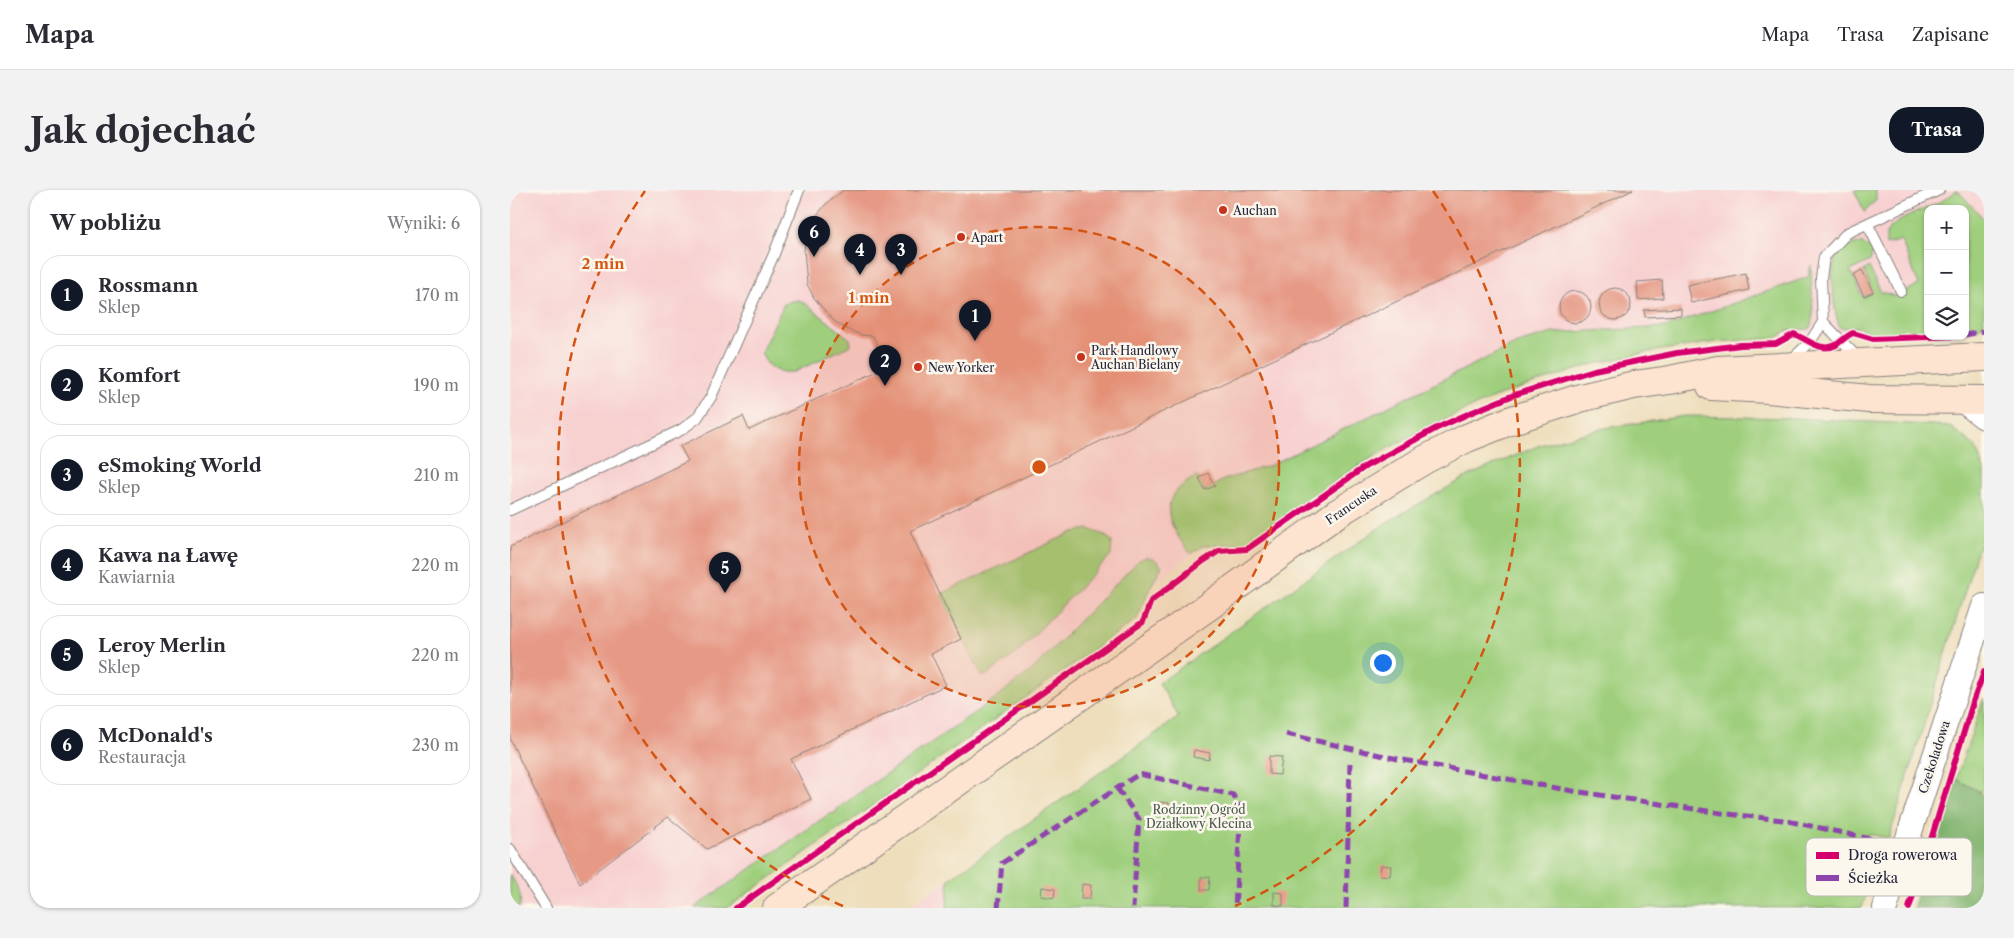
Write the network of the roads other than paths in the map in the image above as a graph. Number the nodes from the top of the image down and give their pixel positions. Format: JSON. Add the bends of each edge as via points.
{"nodes":[{"id":1,"x":800,"y":190,"type":"edge"},
{"id":2,"x":1938,"y":190,"type":"edge"},
{"id":3,"x":1868,"y":225,"type":"junction"},
{"id":4,"x":1901,"y":291,"type":"dead end"},
{"id":5,"x":1823,"y":322,"type":"junction"},
{"id":6,"x":1984,"y":357,"type":"edge"},
{"id":7,"x":1862,"y":362,"type":"junction"},
{"id":8,"x":1784,"y":365,"type":"junction"},
{"id":9,"x":1670,"y":380,"type":"junction"},
{"id":10,"x":1973,"y":401,"type":"edge"},
{"id":11,"x":1984,"y":417,"type":"edge"},
{"id":12,"x":510,"y":510,"type":"edge"},
{"id":13,"x":1984,"y":606,"type":"edge"},
{"id":14,"x":1908,"y":838,"type":"edge"},
{"id":15,"x":510,"y":849,"type":"edge"},
{"id":16,"x":1889,"y":896,"type":"edge"},
{"id":17,"x":546,"y":908,"type":"edge"},
{"id":18,"x":777,"y":908,"type":"edge"},
{"id":19,"x":1885,"y":908,"type":"edge"}],
"edges":[{"from":1,"to":12,"type":"lane","via":[[711,397],[697,418],[681,430]]},
{"from":2,"to":3,"type":"lane"},
{"from":3,"to":4,"type":"lane"},
{"from":3,"to":5,"type":"lane","via":[[1847,233],[1824,257],[1821,278]]},
{"from":5,"to":7,"type":"lane"},
{"from":5,"to":8,"type":"lane","via":[[1810,342]]},
{"from":6,"to":7,"type":"main road","name":"Francuska"},
{"from":7,"to":8,"type":"main road","name":"Francuska"},
{"from":8,"to":9,"type":"main road","name":"Francuska","via":[[1718,370]]},
{"from":9,"to":10,"type":"main road","via":[[1869,398]]},
{"from":9,"to":18,"type":"main road","name":"Francuska","via":[[1580,398],[1512,420],[1424,460],[1336,514]]},
{"from":10,"to":11,"type":"street"},
{"from":13,"to":14,"type":"street","name":"Czekoladowa"},
{"from":15,"to":17,"type":"lane"},
{"from":16,"to":19,"type":"street","name":"Czekoladowa"}]}
